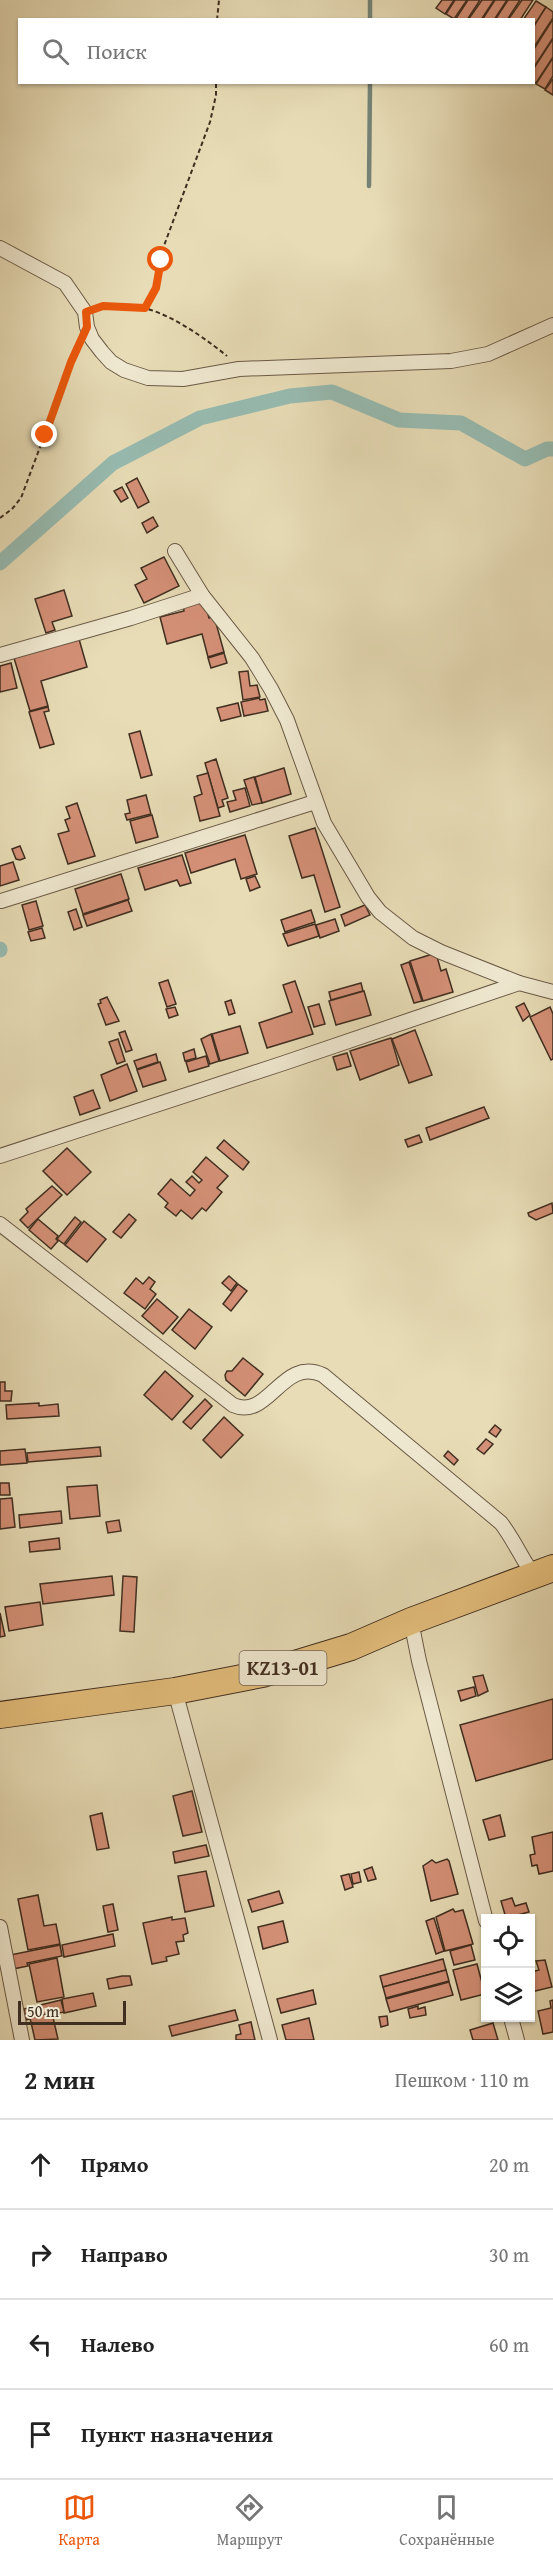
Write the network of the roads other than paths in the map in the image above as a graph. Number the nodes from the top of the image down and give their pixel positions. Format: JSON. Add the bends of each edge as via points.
{"nodes":[{"id":1,"x":0,"y":248,"type":"edge"},
{"id":2,"x":553,"y":325,"type":"edge"},
{"id":3,"x":175,"y":551,"type":"dead end"},
{"id":4,"x":202,"y":595,"type":"junction"},
{"id":5,"x":0,"y":655,"type":"edge"},
{"id":6,"x":315,"y":802,"type":"junction"},
{"id":7,"x":2,"y":902,"type":"dead end"},
{"id":8,"x":519,"y":983,"type":"junction"},
{"id":9,"x":553,"y":992,"type":"edge"},
{"id":10,"x":0,"y":1156,"type":"edge"},
{"id":11,"x":0,"y":1224,"type":"edge"},
{"id":12,"x":543,"y":1572,"type":"edge"},
{"id":13,"x":411,"y":1622,"type":"junction"},
{"id":14,"x":176,"y":1691,"type":"junction"},
{"id":15,"x":0,"y":1715,"type":"edge"},
{"id":16,"x":484,"y":1914,"type":"edge"},
{"id":17,"x":0,"y":1927,"type":"edge"},
{"id":18,"x":512,"y":2022,"type":"edge"},
{"id":19,"x":22,"y":2040,"type":"edge"},
{"id":20,"x":270,"y":2040,"type":"edge"},
{"id":21,"x":517,"y":2040,"type":"edge"}],
"edges":[{"from":1,"to":2,"type":"street","via":[[60,279],[86,312],[92,339],[111,362],[134,375],[165,380],[239,369],[451,361],[488,354]]},
{"from":3,"to":4,"type":"street"},
{"from":4,"to":5,"type":"street"},
{"from":4,"to":6,"type":"street","via":[[252,658],[271,689],[287,720]]},
{"from":6,"to":7,"type":"street"},
{"from":6,"to":8,"type":"street","via":[[368,897],[396,927],[441,952]]},
{"from":8,"to":9,"type":"street"},
{"from":8,"to":10,"type":"street"},
{"from":11,"to":12,"type":"street","via":[[232,1405],[254,1406],[300,1372],[323,1375],[501,1524],[517,1550]]},
{"from":12,"to":13,"type":"highway","number":"KZ13-01"},
{"from":13,"to":14,"type":"highway","number":"KZ13-01","via":[[302,1663]]},
{"from":13,"to":16,"type":"street"},
{"from":14,"to":15,"type":"highway","number":"KZ13-01"},
{"from":14,"to":20,"type":"street"},
{"from":17,"to":19,"type":"street"},
{"from":18,"to":21,"type":"street"}]}
